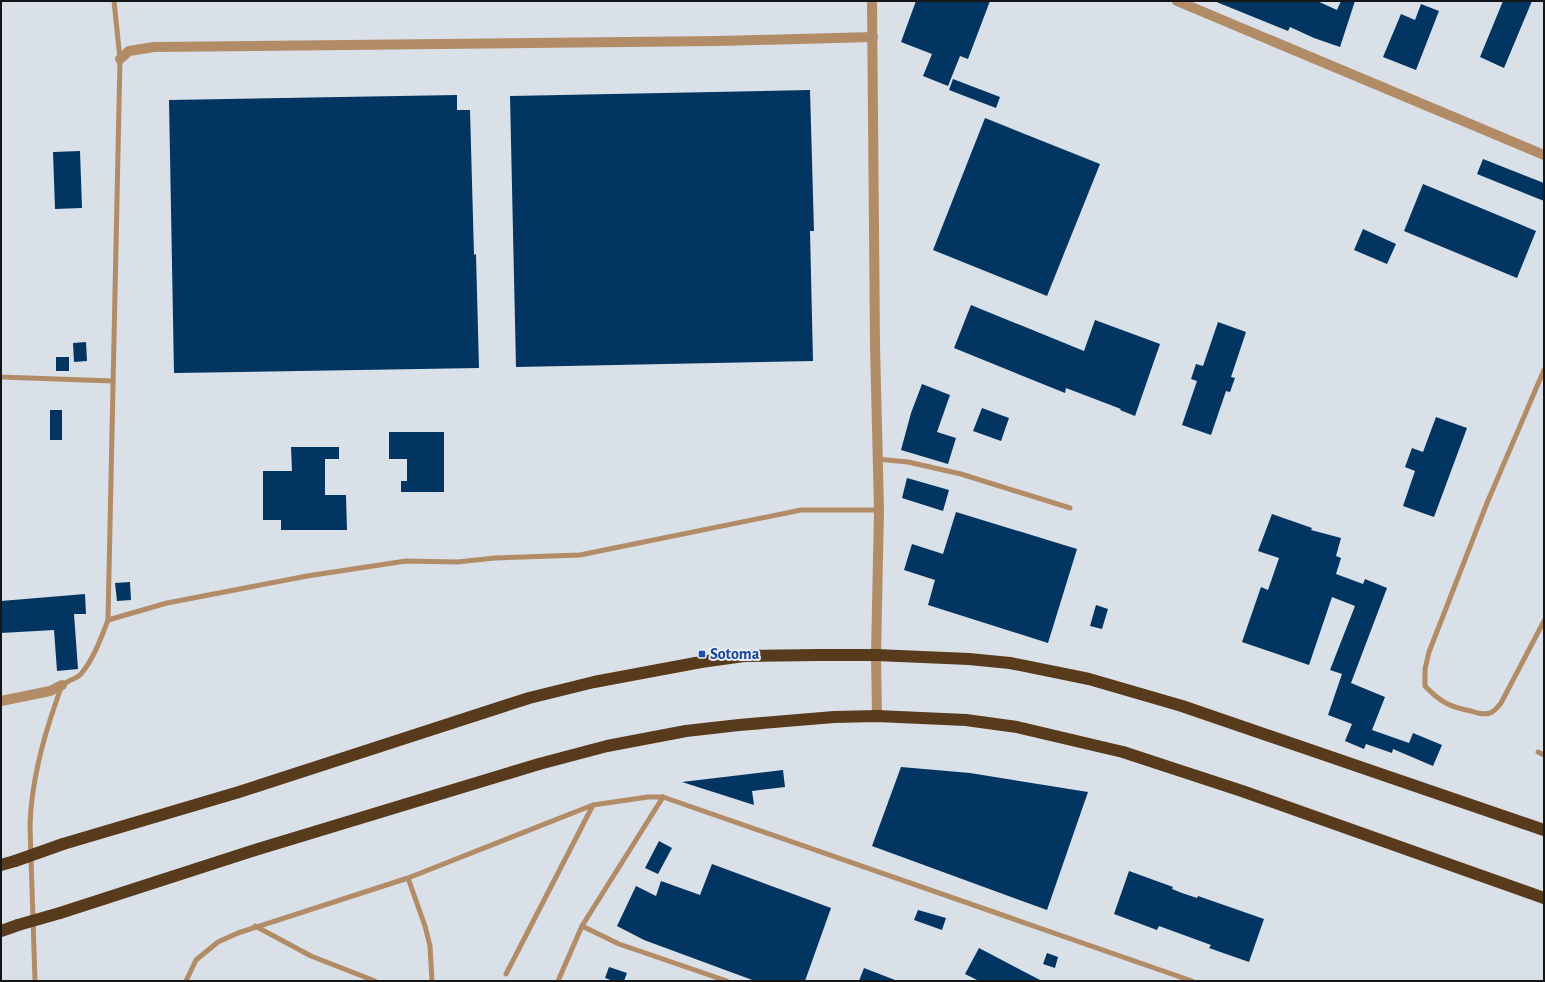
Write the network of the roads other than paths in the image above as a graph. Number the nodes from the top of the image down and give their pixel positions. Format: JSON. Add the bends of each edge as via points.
{"nodes":[{"id":1,"x":114,"y":1,"type":"edge"},
{"id":2,"x":872,"y":1,"type":"edge"},
{"id":3,"x":1177,"y":1,"type":"edge"},
{"id":4,"x":873,"y":37,"type":"junction"},
{"id":5,"x":120,"y":59,"type":"junction"},
{"id":6,"x":1544,"y":155,"type":"edge"},
{"id":7,"x":1544,"y":370,"type":"edge"},
{"id":8,"x":1,"y":377,"type":"edge"},
{"id":9,"x":113,"y":381,"type":"junction"},
{"id":10,"x":877,"y":459,"type":"junction"},
{"id":11,"x":1070,"y":508,"type":"dead end"},
{"id":12,"x":879,"y":510,"type":"junction"},
{"id":13,"x":108,"y":620,"type":"junction"},
{"id":14,"x":1544,"y":621,"type":"edge"},
{"id":15,"x":876,"y":655,"type":"junction"},
{"id":16,"x":62,"y":685,"type":"junction"},
{"id":17,"x":1,"y":701,"type":"edge"},
{"id":18,"x":877,"y":716,"type":"junction"},
{"id":19,"x":1538,"y":752,"type":"dead end"},
{"id":20,"x":1544,"y":755,"type":"edge"},
{"id":21,"x":664,"y":797,"type":"junction"},
{"id":22,"x":593,"y":805,"type":"junction"},
{"id":23,"x":1544,"y":830,"type":"edge"},
{"id":24,"x":1,"y":865,"type":"edge"},
{"id":25,"x":408,"y":878,"type":"junction"},
{"id":26,"x":1544,"y":898,"type":"edge"},
{"id":27,"x":255,"y":926,"type":"junction"},
{"id":28,"x":582,"y":926,"type":"junction"},
{"id":29,"x":1,"y":930,"type":"edge"},
{"id":30,"x":506,"y":974,"type":"dead end"},
{"id":31,"x":35,"y":981,"type":"edge"},
{"id":32,"x":186,"y":981,"type":"edge"},
{"id":33,"x":375,"y":981,"type":"edge"},
{"id":34,"x":432,"y":981,"type":"edge"},
{"id":35,"x":558,"y":981,"type":"edge"},
{"id":36,"x":727,"y":981,"type":"edge"},
{"id":37,"x":1192,"y":981,"type":"edge"}],
"edges":[{"from":1,"to":5,"type":"lane"},
{"from":2,"to":4,"type":"street"},
{"from":3,"to":6,"type":"street"},
{"from":4,"to":5,"type":"street","via":[[154,48],[128,51]]},
{"from":4,"to":10,"type":"street"},
{"from":5,"to":9,"type":"lane"},
{"from":7,"to":14,"type":"lane","via":[[1487,503],[1429,652],[1425,686],[1435,697],[1452,707],[1490,713],[1501,702]]},
{"from":8,"to":9,"type":"lane"},
{"from":9,"to":13,"type":"lane"},
{"from":10,"to":11,"type":"lane","via":[[908,462],[961,474]]},
{"from":10,"to":12,"type":"street"},
{"from":12,"to":13,"type":"lane","via":[[801,510],[580,555],[457,562],[406,561],[307,576],[167,603]]},
{"from":12,"to":15,"type":"street"},
{"from":13,"to":16,"type":"lane","via":[[90,661],[80,675]]},
{"from":15,"to":18,"type":"street"},
{"from":15,"to":23,"type":"highway","via":[[1010,663],[1089,679],[1222,719]]},
{"from":15,"to":24,"type":"highway","bridge":true,"via":[[744,656],[663,668],[594,682],[529,698],[239,792]]},
{"from":16,"to":17,"type":"street"},
{"from":16,"to":31,"type":"lane","via":[[39,760],[30,809]]},
{"from":18,"to":26,"type":"highway","via":[[966,720],[1017,727],[1123,752]]},
{"from":18,"to":29,"type":"highway","bridge":true,"via":[[731,726],[686,731],[607,746],[524,768]]},
{"from":19,"to":20,"type":"lane"},
{"from":21,"to":22,"type":"lane","via":[[648,796]]},
{"from":21,"to":28,"type":"lane"},
{"from":21,"to":37,"type":"lane"},
{"from":22,"to":25,"type":"lane"},
{"from":22,"to":30,"type":"lane"},
{"from":25,"to":27,"type":"lane"},
{"from":25,"to":34,"type":"lane","via":[[430,946]]},
{"from":27,"to":32,"type":"lane","via":[[218,942],[196,960]]},
{"from":27,"to":33,"type":"lane","via":[[311,956]]},
{"from":28,"to":35,"type":"lane"},
{"from":28,"to":36,"type":"lane","via":[[619,944]]}]}
